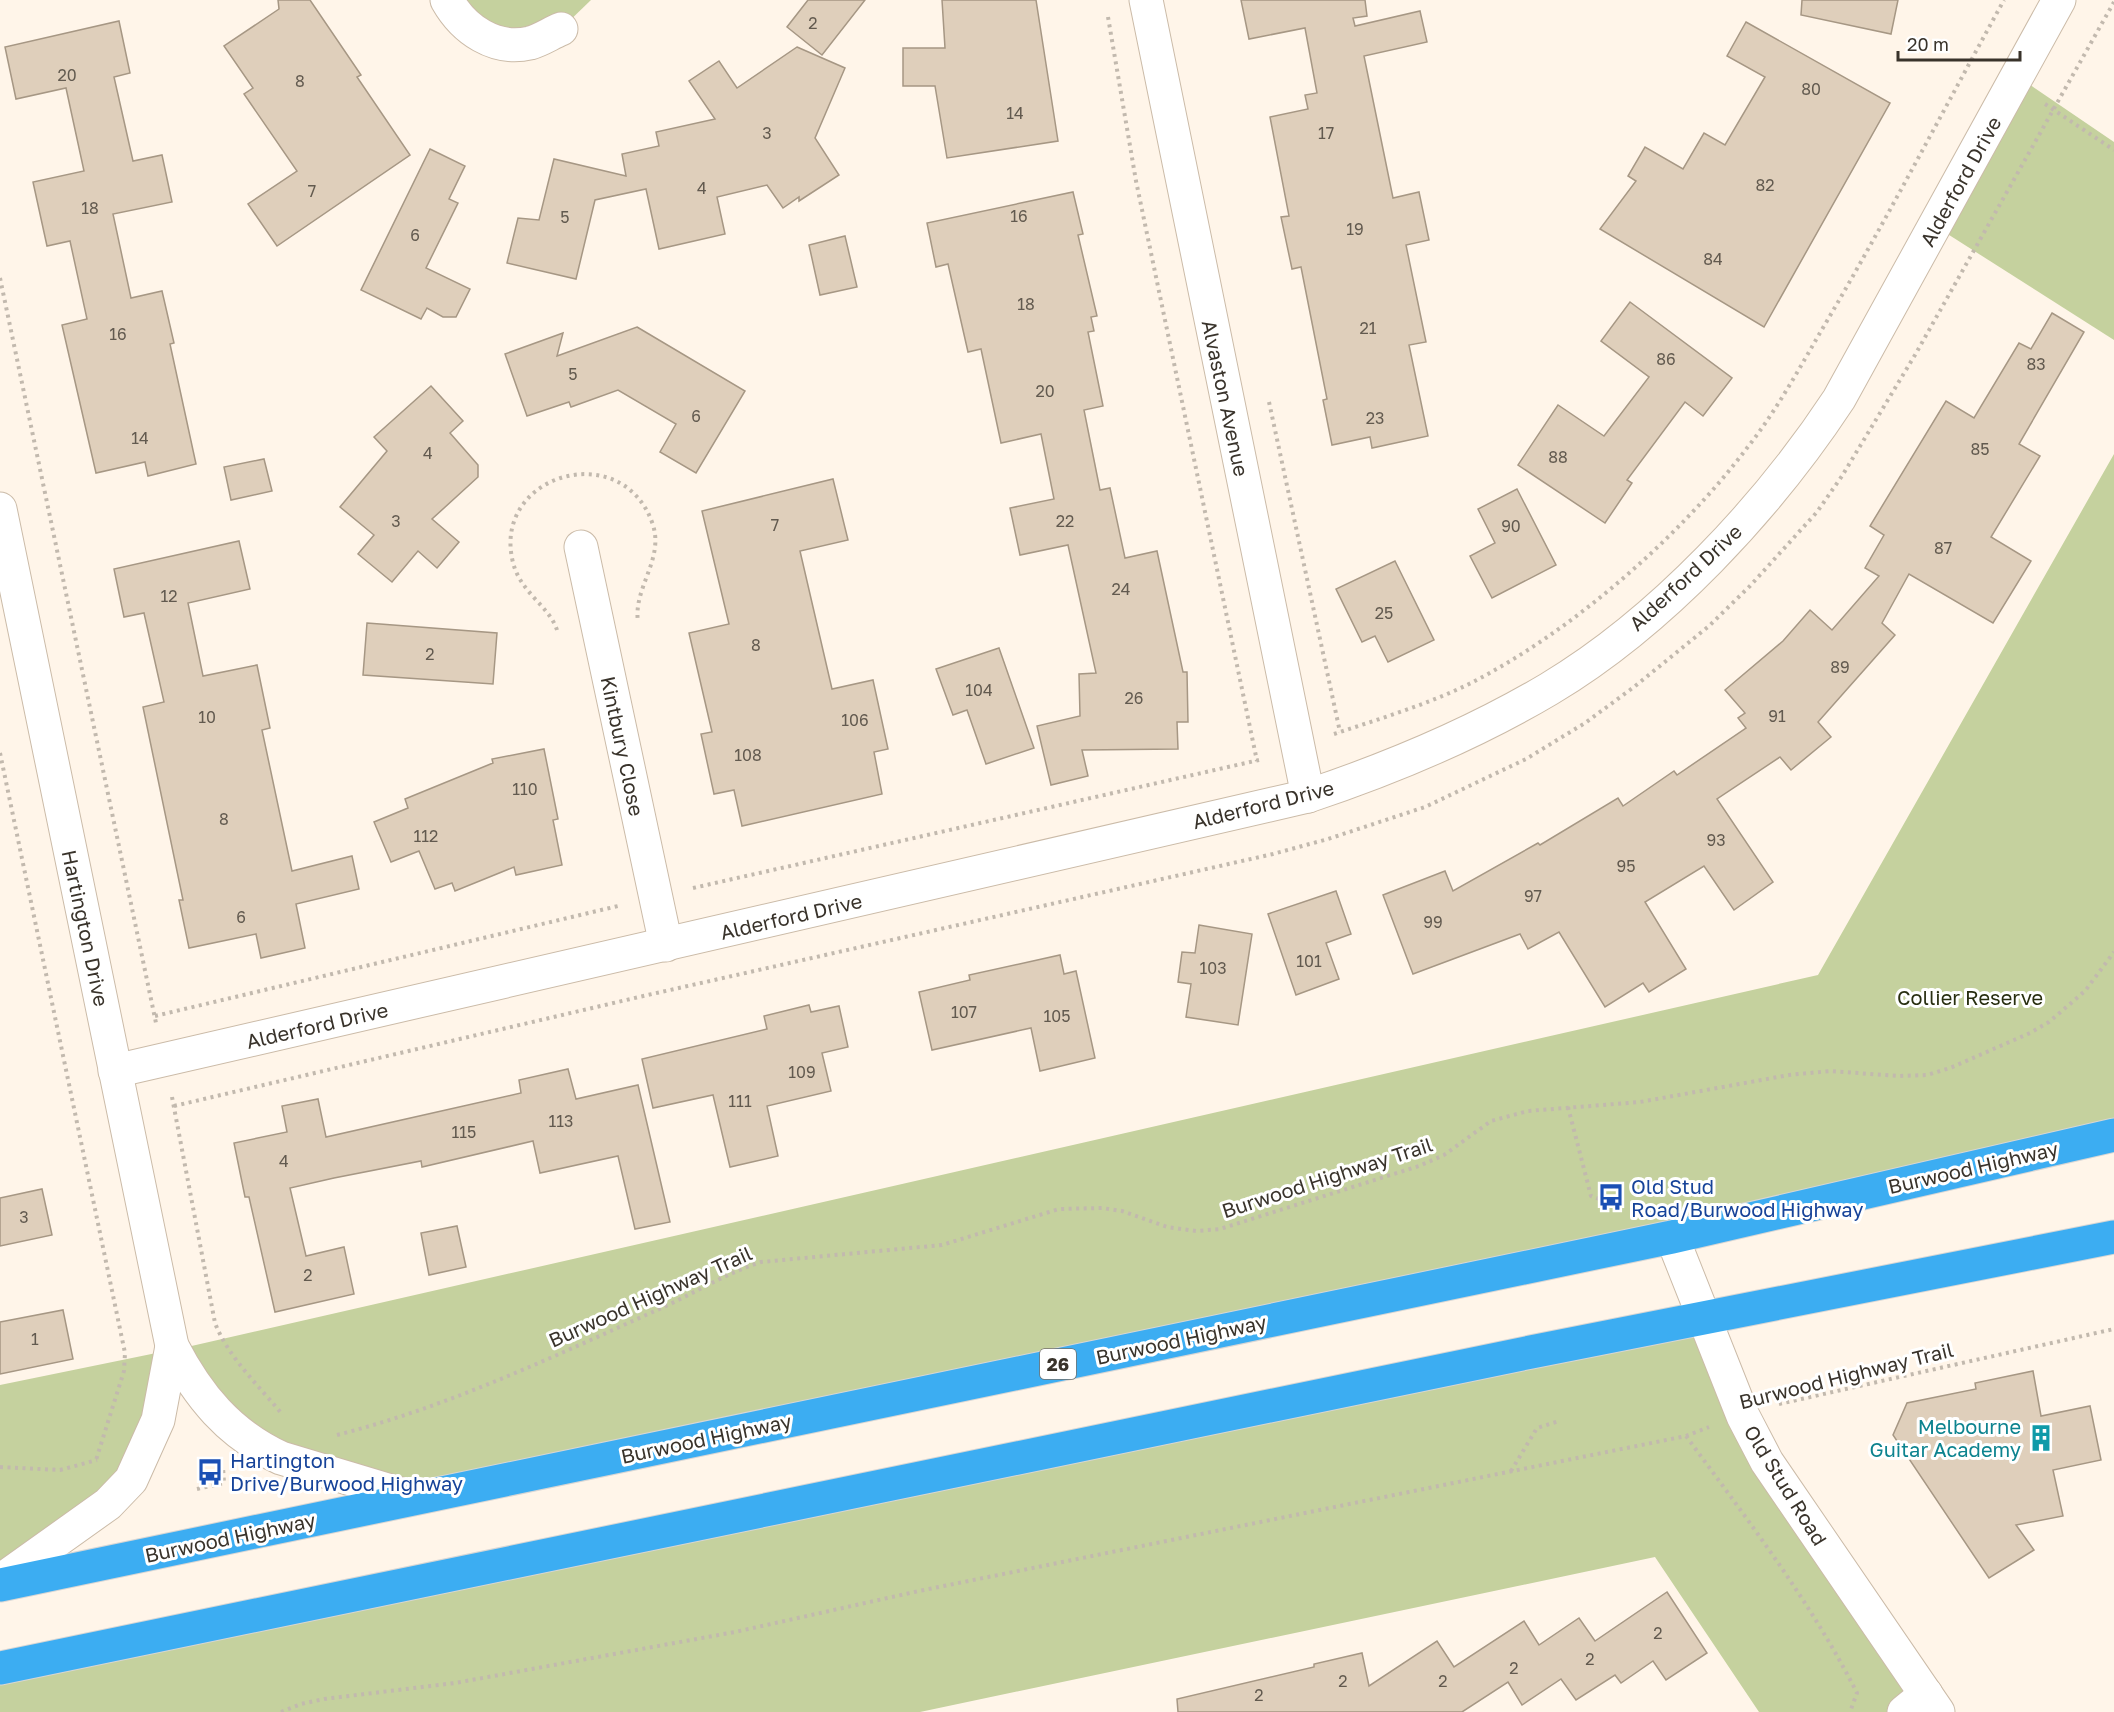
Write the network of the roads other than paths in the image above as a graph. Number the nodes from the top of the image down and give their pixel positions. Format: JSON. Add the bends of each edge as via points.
{"nodes":[{"id":1,"x":447,"y":0,"type":"edge"},
{"id":2,"x":1146,"y":0,"type":"edge"},
{"id":3,"x":2059,"y":0,"type":"edge"},
{"id":4,"x":561,"y":29,"type":"dead end"},
{"id":5,"x":0,"y":509,"type":"edge"},
{"id":6,"x":581,"y":547,"type":"dead end"},
{"id":7,"x":1308,"y":796,"type":"junction"},
{"id":8,"x":666,"y":945,"type":"junction"},
{"id":9,"x":116,"y":1071,"type":"junction"},
{"id":10,"x":2114,"y":1135,"type":"edge"},
{"id":11,"x":1672,"y":1237,"type":"junction"},
{"id":12,"x":2114,"y":1237,"type":"edge"},
{"id":13,"x":1703,"y":1318,"type":"junction"},
{"id":14,"x":172,"y":1346,"type":"junction"},
{"id":15,"x":414,"y":1498,"type":"junction"},
{"id":16,"x":0,"y":1583,"type":"edge"},
{"id":17,"x":0,"y":1668,"type":"edge"},
{"id":18,"x":1923,"y":1706,"type":"edge"}],
"edges":[{"from":1,"to":4,"type":"street","via":[[464,24],[483,37],[506,44],[531,43]]},
{"from":2,"to":7,"type":"street","name":"Alvaston Avenue"},
{"from":3,"to":7,"type":"street","name":"Alderford Drive","via":[[1839,399],[1812,441],[1727,541],[1642,620],[1551,688],[1405,761]]},
{"from":5,"to":9,"type":"street","name":"Hartington Drive"},
{"from":6,"to":8,"type":"street","name":"Kintbury Close"},
{"from":7,"to":8,"type":"street","name":"Alderford Drive"},
{"from":8,"to":9,"type":"street","name":"Alderford Drive"},
{"from":9,"to":14,"type":"street","name":"Hartington Drive"},
{"from":10,"to":11,"type":"highway","name":"Burwood Highway","number":"26"},
{"from":11,"to":13,"type":"street","name":"Old Stud Road"},
{"from":11,"to":15,"type":"highway","name":"Burwood Highway","number":"26"},
{"from":12,"to":13,"type":"highway"},
{"from":13,"to":17,"type":"highway"},
{"from":13,"to":18,"type":"street","name":"Old Stud Road","via":[[1743,1416],[1773,1470]]},
{"from":14,"to":15,"type":"street","name":"Hartington Drive","via":[[222,1419],[262,1449]]},
{"from":14,"to":16,"type":"street","name":"Hartington Drive","via":[[158,1420],[131,1480],[108,1504]]},
{"from":15,"to":16,"type":"highway","name":"Burwood Highway","number":"26"}]}
